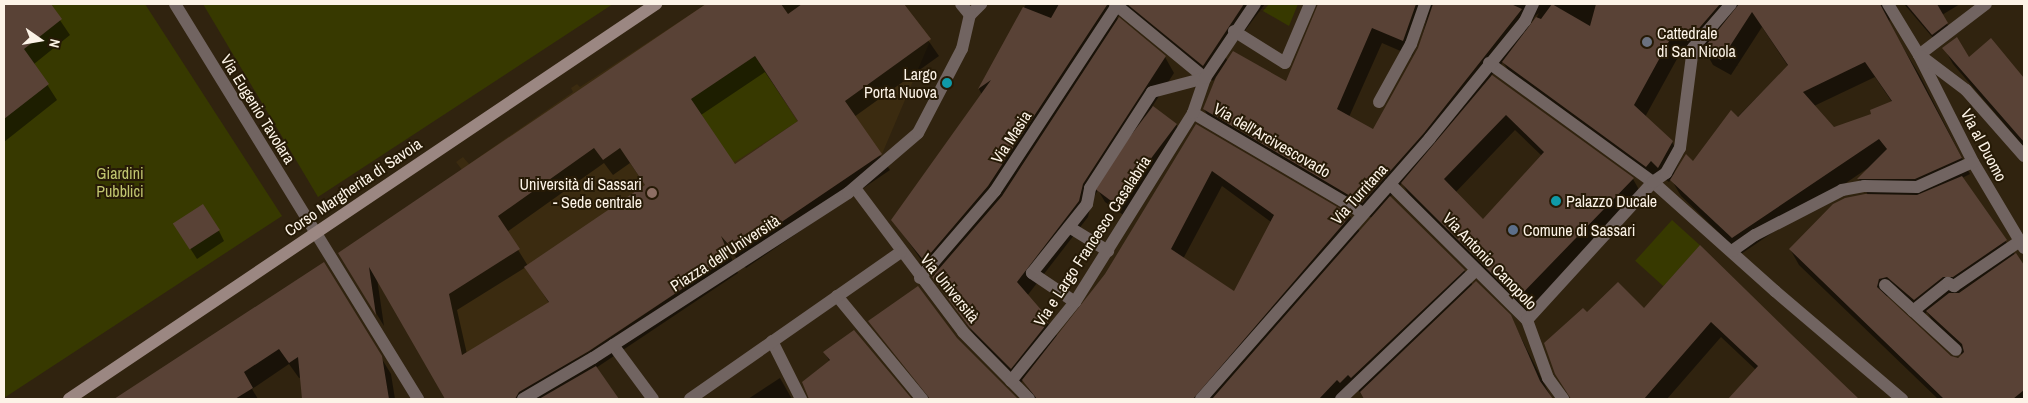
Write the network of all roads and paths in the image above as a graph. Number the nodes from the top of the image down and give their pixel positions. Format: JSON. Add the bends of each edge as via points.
{"nodes":[{"id":1,"x":175,"y":4,"type":"edge"},
{"id":2,"x":656,"y":4,"type":"edge"},
{"id":3,"x":961,"y":4,"type":"edge"},
{"id":4,"x":982,"y":4,"type":"edge"},
{"id":5,"x":1255,"y":4,"type":"edge"},
{"id":6,"x":1310,"y":4,"type":"edge"},
{"id":7,"x":1425,"y":4,"type":"edge"},
{"id":8,"x":1533,"y":4,"type":"edge"},
{"id":9,"x":1731,"y":4,"type":"edge"},
{"id":10,"x":1888,"y":4,"type":"edge"},
{"id":11,"x":1986,"y":4,"type":"edge"},
{"id":12,"x":1116,"y":5,"type":"edge"},
{"id":13,"x":970,"y":14,"type":"junction"},
{"id":14,"x":1234,"y":31,"type":"junction"},
{"id":15,"x":1919,"y":55,"type":"junction"},
{"id":16,"x":1489,"y":63,"type":"junction"},
{"id":17,"x":1205,"y":78,"type":"junction"},
{"id":18,"x":1380,"y":102,"type":"dead end"},
{"id":19,"x":1193,"y":113,"type":"junction"},
{"id":20,"x":2024,"y":156,"type":"edge"},
{"id":21,"x":1973,"y":162,"type":"junction"},
{"id":22,"x":1653,"y":182,"type":"junction"},
{"id":23,"x":1390,"y":184,"type":"junction"},
{"id":24,"x":855,"y":188,"type":"junction"},
{"id":25,"x":1363,"y":213,"type":"junction"},
{"id":26,"x":1069,"y":226,"type":"junction"},
{"id":27,"x":315,"y":231,"type":"junction"},
{"id":28,"x":2022,"y":245,"type":"edge"},
{"id":29,"x":1108,"y":251,"type":"junction"},
{"id":30,"x":1732,"y":251,"type":"junction"},
{"id":31,"x":901,"y":252,"type":"junction"},
{"id":32,"x":1476,"y":270,"type":"junction"},
{"id":33,"x":920,"y":278,"type":"junction"},
{"id":34,"x":1885,"y":286,"type":"dead end"},
{"id":35,"x":837,"y":296,"type":"junction"},
{"id":36,"x":1076,"y":302,"type":"junction"},
{"id":37,"x":1913,"y":311,"type":"junction"},
{"id":38,"x":1527,"y":320,"type":"junction"},
{"id":39,"x":772,"y":341,"type":"junction"},
{"id":40,"x":613,"y":345,"type":"junction"},
{"id":41,"x":1956,"y":350,"type":"dead end"},
{"id":42,"x":1011,"y":381,"type":"junction"},
{"id":43,"x":697,"y":398,"type":"edge"},
{"id":44,"x":70,"y":399,"type":"edge"},
{"id":45,"x":418,"y":399,"type":"edge"},
{"id":46,"x":523,"y":399,"type":"edge"},
{"id":47,"x":652,"y":399,"type":"edge"},
{"id":48,"x":801,"y":399,"type":"edge"},
{"id":49,"x":922,"y":399,"type":"edge"},
{"id":50,"x":1029,"y":399,"type":"edge"},
{"id":51,"x":1201,"y":399,"type":"edge"},
{"id":52,"x":1341,"y":399,"type":"edge"},
{"id":53,"x":1563,"y":399,"type":"edge"},
{"id":54,"x":1902,"y":399,"type":"edge"}],
"edges":[{"from":1,"to":27,"type":"street","name":"Via Eugenio Tavolara"},
{"from":2,"to":27,"type":"main road","name":"Corso Margherita di Savoia"},
{"from":3,"to":13,"type":"street"},
{"from":4,"to":13,"type":"street"},
{"from":5,"to":14,"type":"street","name":"Via dell'Arcivescovado"},
{"from":6,"to":14,"type":"street","via":[[1285,63]]},
{"from":7,"to":18,"type":"street","via":[[1411,44]]},
{"from":8,"to":16,"type":"street","name":"Via Turritana","via":[[1525,21]]},
{"from":9,"to":22,"type":"street","via":[[1693,48],[1680,148],[1666,173]]},
{"from":10,"to":15,"type":"street","name":"Via al Duomo"},
{"from":11,"to":15,"type":"street"},
{"from":12,"to":17,"type":"street"},
{"from":12,"to":33,"type":"street","name":"Via Masia","via":[[995,191]]},
{"from":13,"to":24,"type":"street","via":[[962,49],[918,133]]},
{"from":14,"to":17,"type":"street","name":"Via dell'Arcivescovado"},
{"from":15,"to":20,"type":"street","name":"Via al Duomo","via":[[1966,90]]},
{"from":15,"to":21,"type":"street","name":"Via al Duomo"},
{"from":16,"to":22,"type":"street"},
{"from":16,"to":23,"type":"street","name":"Via Turritana"},
{"from":17,"to":19,"type":"street","name":"Via dell'Arcivescovado"},
{"from":17,"to":26,"type":"street","via":[[1152,92],[1090,188],[1087,204]]},
{"from":19,"to":25,"type":"street","name":"Via dell'Arcivescovado"},
{"from":19,"to":29,"type":"street","name":"Via e Largo Francesco Casalabria"},
{"from":21,"to":28,"type":"street","name":"Via al Duomo"},
{"from":21,"to":30,"type":"street","via":[[1917,187],[1864,186],[1842,190],[1755,235]]},
{"from":22,"to":30,"type":"street"},
{"from":22,"to":38,"type":"street"},
{"from":23,"to":25,"type":"street","name":"Via Turritana"},
{"from":23,"to":32,"type":"street","name":"Via Antonio Canopolo"},
{"from":24,"to":31,"type":"street","name":"Via Università"},
{"from":24,"to":40,"type":"street","name":"Piazza dell'Università"},
{"from":25,"to":51,"type":"street","name":"Via Turritana"},
{"from":26,"to":29,"type":"street"},
{"from":26,"to":36,"type":"street","via":[[1032,273]]},
{"from":27,"to":44,"type":"main road","name":"Corso Margherita di Savoia"},
{"from":27,"to":45,"type":"street","name":"Via Eugenio Tavolara"},
{"from":28,"to":37,"type":"street","via":[[1954,286],[1948,283]]},
{"from":29,"to":36,"type":"street","name":"Via e Largo Francesco Casalabria"},
{"from":30,"to":54,"type":"street"},
{"from":31,"to":33,"type":"street","name":"Via Università"},
{"from":31,"to":35,"type":"street"},
{"from":32,"to":38,"type":"street","name":"Via Antonio Canopolo"},
{"from":32,"to":52,"type":"street"},
{"from":33,"to":42,"type":"street","name":"Via Università","via":[[963,332]]},
{"from":34,"to":37,"type":"street"},
{"from":35,"to":39,"type":"street"},
{"from":35,"to":49,"type":"street"},
{"from":36,"to":42,"type":"street","name":"Via e Largo Francesco Casalabria"},
{"from":37,"to":41,"type":"street"},
{"from":38,"to":53,"type":"street","name":"Via Antonio Canopolo","via":[[1548,378]]},
{"from":39,"to":43,"type":"street"},
{"from":39,"to":48,"type":"street"},
{"from":40,"to":46,"type":"street","name":"Piazza dell'Università"},
{"from":40,"to":47,"type":"street"},
{"from":42,"to":50,"type":"street","name":"Via Università"}]}
